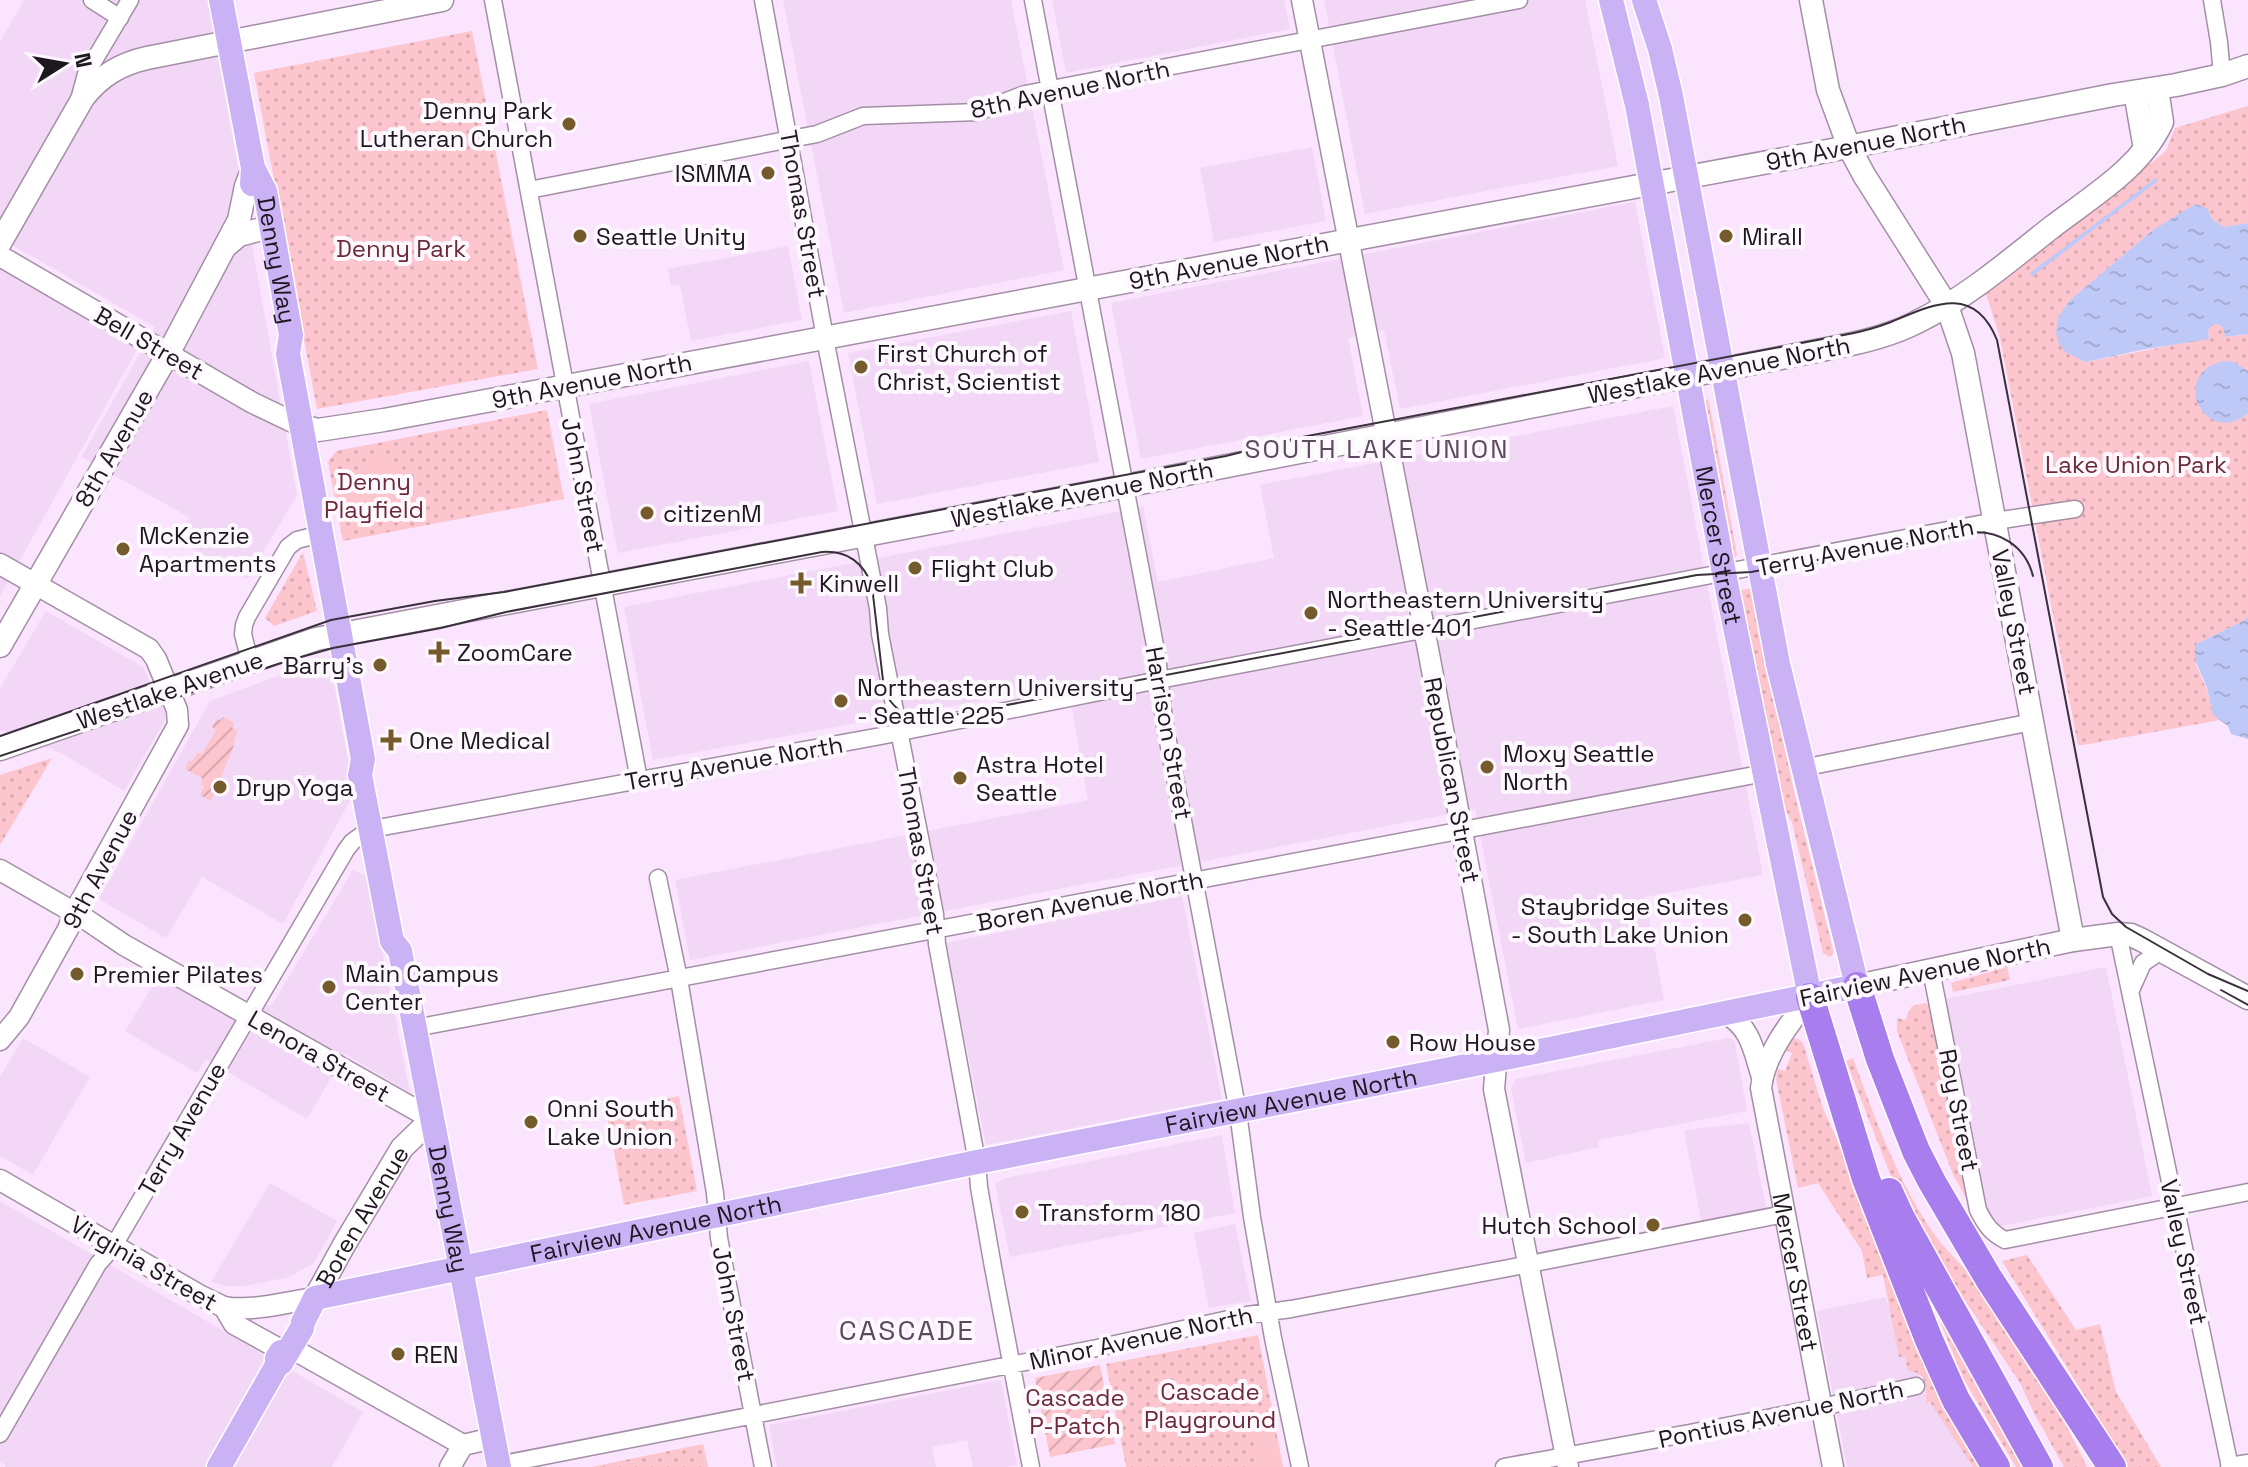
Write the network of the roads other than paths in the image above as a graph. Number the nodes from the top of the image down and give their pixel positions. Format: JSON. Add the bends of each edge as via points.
{"nodes":[{"id":1,"x":92,"y":0,"type":"edge"},
{"id":2,"x":130,"y":0,"type":"edge"},
{"id":3,"x":221,"y":0,"type":"edge"},
{"id":4,"x":442,"y":0,"type":"edge"},
{"id":5,"x":493,"y":0,"type":"edge"},
{"id":6,"x":763,"y":0,"type":"edge"},
{"id":7,"x":1033,"y":0,"type":"edge"},
{"id":8,"x":1302,"y":0,"type":"edge"},
{"id":9,"x":1519,"y":0,"type":"edge"},
{"id":10,"x":1611,"y":0,"type":"edge"},
{"id":11,"x":1644,"y":0,"type":"edge"},
{"id":12,"x":1811,"y":0,"type":"edge"},
{"id":13,"x":2212,"y":0,"type":"edge"},
{"id":14,"x":120,"y":18,"type":"junction"},
{"id":15,"x":1310,"y":42,"type":"junction"},
{"id":16,"x":228,"y":43,"type":"junction"},
{"id":17,"x":2248,"y":66,"type":"edge"},
{"id":18,"x":2222,"y":75,"type":"junction"},
{"id":19,"x":1050,"y":90,"type":"junction"},
{"id":20,"x":2146,"y":90,"type":"junction"},
{"id":21,"x":76,"y":109,"type":"junction"},
{"id":22,"x":789,"y":139,"type":"junction"},
{"id":23,"x":1849,"y":147,"type":"junction"},
{"id":24,"x":253,"y":168,"type":"junction"},
{"id":25,"x":1686,"y":177,"type":"junction"},
{"id":26,"x":1652,"y":182,"type":"junction"},
{"id":27,"x":529,"y":190,"type":"junction"},
{"id":28,"x":258,"y":230,"type":"junction"},
{"id":29,"x":1348,"y":239,"type":"junction"},
{"id":30,"x":0,"y":243,"type":"edge"},
{"id":31,"x":224,"y":248,"type":"junction"},
{"id":32,"x":0,"y":256,"type":"edge"},
{"id":33,"x":1088,"y":288,"type":"junction"},
{"id":34,"x":1947,"y":306,"type":"junction"},
{"id":35,"x":825,"y":337,"type":"junction"},
{"id":36,"x":168,"y":354,"type":"junction"},
{"id":37,"x":288,"y":354,"type":"junction"},
{"id":38,"x":1722,"y":370,"type":"junction"},
{"id":39,"x":1688,"y":376,"type":"junction"},
{"id":40,"x":564,"y":386,"type":"junction"},
{"id":41,"x":301,"y":426,"type":"junction"},
{"id":42,"x":1386,"y":435,"type":"junction"},
{"id":43,"x":1125,"y":486,"type":"junction"},
{"id":44,"x":2075,"y":509,"type":"dead end"},
{"id":45,"x":1995,"y":521,"type":"junction"},
{"id":46,"x":321,"y":534,"type":"junction"},
{"id":47,"x":864,"y":535,"type":"junction"},
{"id":48,"x":0,"y":564,"type":"edge"},
{"id":49,"x":1760,"y":568,"type":"junction"},
{"id":50,"x":1724,"y":574,"type":"junction"},
{"id":51,"x":602,"y":584,"type":"junction"},
{"id":52,"x":35,"y":585,"type":"junction"},
{"id":53,"x":1424,"y":631,"type":"junction"},
{"id":54,"x":340,"y":634,"type":"junction"},
{"id":55,"x":0,"y":646,"type":"edge"},
{"id":56,"x":250,"y":662,"type":"junction"},
{"id":57,"x":1159,"y":680,"type":"junction"},
{"id":58,"x":170,"y":691,"type":"junction"},
{"id":59,"x":2032,"y":722,"type":"junction"},
{"id":60,"x":899,"y":732,"type":"junction"},
{"id":61,"x":0,"y":749,"type":"edge"},
{"id":62,"x":1802,"y":768,"type":"junction"},
{"id":63,"x":1765,"y":773,"type":"junction"},
{"id":64,"x":639,"y":780,"type":"junction"},
{"id":65,"x":377,"y":828,"type":"junction"},
{"id":66,"x":1462,"y":830,"type":"junction"},
{"id":67,"x":0,"y":870,"type":"edge"},
{"id":68,"x":658,"y":878,"type":"dead end"},
{"id":69,"x":1195,"y":881,"type":"junction"},
{"id":70,"x":74,"y":913,"type":"junction"},
{"id":71,"x":936,"y":931,"type":"junction"},
{"id":72,"x":2118,"y":934,"type":"junction"},
{"id":73,"x":2073,"y":940,"type":"junction"},
{"id":74,"x":2161,"y":951,"type":"junction"},
{"id":75,"x":1931,"y":970,"type":"junction"},
{"id":76,"x":679,"y":979,"type":"junction"},
{"id":77,"x":1857,"y":986,"type":"junction"},
{"id":78,"x":2131,"y":990,"type":"junction"},
{"id":79,"x":1810,"y":997,"type":"junction"},
{"id":80,"x":2248,"y":998,"type":"edge"},
{"id":81,"x":1726,"y":1014,"type":"junction"},
{"id":82,"x":248,"y":1016,"type":"junction"},
{"id":83,"x":415,"y":1028,"type":"junction"},
{"id":84,"x":0,"y":1040,"type":"edge"},
{"id":85,"x":1497,"y":1060,"type":"junction"},
{"id":86,"x":1762,"y":1077,"type":"junction"},
{"id":87,"x":1841,"y":1103,"type":"junction"},
{"id":88,"x":1238,"y":1112,"type":"junction"},
{"id":89,"x":432,"y":1119,"type":"junction"},
{"id":90,"x":977,"y":1162,"type":"junction"},
{"id":91,"x":0,"y":1180,"type":"edge"},
{"id":92,"x":2248,"y":1192,"type":"edge"},
{"id":93,"x":2175,"y":1207,"type":"junction"},
{"id":94,"x":1784,"y":1214,"type":"junction"},
{"id":95,"x":717,"y":1215,"type":"junction"},
{"id":96,"x":113,"y":1247,"type":"junction"},
{"id":97,"x":1528,"y":1265,"type":"junction"},
{"id":98,"x":460,"y":1268,"type":"junction"},
{"id":99,"x":315,"y":1298,"type":"junction"},
{"id":100,"x":224,"y":1307,"type":"junction"},
{"id":101,"x":1268,"y":1312,"type":"junction"},
{"id":102,"x":2025,"y":1335,"type":"junction"},
{"id":103,"x":283,"y":1354,"type":"junction"},
{"id":104,"x":1012,"y":1365,"type":"junction"},
{"id":105,"x":1916,"y":1386,"type":"dead end"},
{"id":106,"x":1822,"y":1408,"type":"junction"},
{"id":107,"x":753,"y":1415,"type":"junction"},
{"id":108,"x":0,"y":1434,"type":"edge"},
{"id":109,"x":493,"y":1438,"type":"junction"},
{"id":110,"x":463,"y":1445,"type":"junction"},
{"id":111,"x":1567,"y":1461,"type":"edge"},
{"id":112,"x":2248,"y":1463,"type":"edge"},
{"id":113,"x":498,"y":1466,"type":"edge"},
{"id":114,"x":219,"y":1467,"type":"edge"},
{"id":115,"x":450,"y":1467,"type":"edge"},
{"id":116,"x":763,"y":1467,"type":"edge"},
{"id":117,"x":1031,"y":1467,"type":"edge"},
{"id":118,"x":1300,"y":1467,"type":"edge"},
{"id":119,"x":1504,"y":1467,"type":"edge"},
{"id":120,"x":1833,"y":1467,"type":"edge"},
{"id":121,"x":1996,"y":1467,"type":"edge"},
{"id":122,"x":2039,"y":1467,"type":"edge"},
{"id":123,"x":2094,"y":1467,"type":"edge"},
{"id":124,"x":2112,"y":1467,"type":"edge"},
{"id":125,"x":2230,"y":1467,"type":"edge"}],
"edges":[{"from":1,"to":14,"type":"street"},
{"from":2,"to":14,"type":"street"},
{"from":3,"to":16,"type":"main road","name":"Denny Way"},
{"from":4,"to":16,"type":"main road"},
{"from":5,"to":27,"type":"street","name":"John Street"},
{"from":6,"to":22,"type":"street","name":"Thomas Street"},
{"from":7,"to":19,"type":"street","name":"Harrison Street"},
{"from":8,"to":15,"type":"street","name":"Republican Street"},
{"from":9,"to":15,"type":"street","name":"8th Avenue North"},
{"from":10,"to":26,"type":"main road","name":"Mercer Street"},
{"from":11,"to":25,"type":"main road","name":"Mercer Street","via":[[1666,72]]},
{"from":12,"to":23,"type":"main road","via":[[1828,90]]},
{"from":13,"to":18,"type":"street"},
{"from":14,"to":21,"type":"street","via":[[86,74]]},
{"from":15,"to":19,"type":"street","name":"8th Avenue North"},
{"from":15,"to":29,"type":"street","name":"Republican Street"},
{"from":16,"to":21,"type":"main road","via":[[122,65],[91,88]]},
{"from":16,"to":24,"type":"main road","name":"Denny Way"},
{"from":17,"to":18,"type":"main road"},
{"from":18,"to":20,"type":"main road"},
{"from":19,"to":22,"type":"street","name":"8th Avenue North","via":[[978,112],[863,116]]},
{"from":19,"to":33,"type":"street","name":"Harrison Street"},
{"from":20,"to":23,"type":"main road","name":"9th Avenue North"},
{"from":20,"to":34,"type":"main road","name":"Westlake Avenue North","via":[[2145,149],[2119,175]]},
{"from":21,"to":30,"type":"main road"},
{"from":22,"to":27,"type":"street","name":"8th Avenue North"},
{"from":22,"to":35,"type":"street","name":"Thomas Street"},
{"from":23,"to":25,"type":"main road","name":"9th Avenue North"},
{"from":23,"to":34,"type":"main road"},
{"from":24,"to":28,"type":"main road","name":"Denny Way","via":[[251,194]]},
{"from":24,"to":31,"type":"main road","name":"8th Avenue","via":[[239,220]]},
{"from":24,"to":37,"type":"main road","name":"Denny Way","via":[[265,191],[291,335]]},
{"from":25,"to":26,"type":"main road","name":"9th Avenue North"},
{"from":25,"to":38,"type":"main road","name":"Mercer Street"},
{"from":26,"to":29,"type":"main road","name":"9th Avenue North"},
{"from":26,"to":39,"type":"main road","name":"Mercer Street"},
{"from":27,"to":40,"type":"street","name":"John Street"},
{"from":28,"to":31,"type":"main road","via":[[239,235]]},
{"from":28,"to":37,"type":"main road","name":"Denny Way","via":[[278,338]]},
{"from":29,"to":33,"type":"main road","name":"9th Avenue North"},
{"from":29,"to":42,"type":"street","name":"Republican Street"},
{"from":31,"to":36,"type":"main road","name":"8th Avenue"},
{"from":32,"to":36,"type":"street","name":"Bell Street"},
{"from":33,"to":35,"type":"main road","name":"9th Avenue North"},
{"from":33,"to":43,"type":"street","name":"Harrison Street"},
{"from":34,"to":38,"type":"main road","name":"Westlake Avenue North","via":[[1870,340]]},
{"from":34,"to":45,"type":"main road","name":"Valley Street","via":[[1963,353]]},
{"from":35,"to":40,"type":"main road","name":"9th Avenue North"},
{"from":35,"to":47,"type":"street","name":"Thomas Street"},
{"from":36,"to":41,"type":"street","name":"Bell Street"},
{"from":36,"to":52,"type":"main road","name":"8th Avenue"},
{"from":37,"to":41,"type":"main road","name":"Denny Way"},
{"from":38,"to":39,"type":"main road","name":"Westlake Avenue North"},
{"from":38,"to":49,"type":"main road","name":"Mercer Street"},
{"from":39,"to":42,"type":"main road","name":"Westlake Avenue North"},
{"from":39,"to":50,"type":"main road","name":"Mercer Street"},
{"from":40,"to":41,"type":"main road","name":"9th Avenue North","via":[[322,430]]},
{"from":40,"to":51,"type":"street","name":"John Street"},
{"from":41,"to":46,"type":"main road","name":"Denny Way"},
{"from":42,"to":43,"type":"main road","name":"Westlake Avenue North"},
{"from":42,"to":53,"type":"street","name":"Republican Street"},
{"from":43,"to":47,"type":"main road","name":"Westlake Avenue North"},
{"from":43,"to":57,"type":"street","name":"Harrison Street"},
{"from":44,"to":45,"type":"street","name":"Terry Avenue North"},
{"from":45,"to":49,"type":"street","name":"Terry Avenue North"},
{"from":45,"to":59,"type":"main road","name":"Valley Street"},
{"from":46,"to":54,"type":"main road","name":"Denny Way"},
{"from":46,"to":56,"type":"street","via":[[288,547],[247,617],[243,634]]},
{"from":47,"to":51,"type":"main road","name":"Westlake Avenue North"},
{"from":47,"to":60,"type":"street","name":"Thomas Street"},
{"from":48,"to":52,"type":"street","name":"9th Avenue"},
{"from":49,"to":50,"type":"street","name":"Terry Avenue North"},
{"from":49,"to":62,"type":"main road","name":"Mercer Street"},
{"from":50,"to":53,"type":"street","name":"Terry Avenue North"},
{"from":50,"to":63,"type":"main road","name":"Mercer Street"},
{"from":51,"to":54,"type":"main road","name":"Westlake Avenue North"},
{"from":51,"to":64,"type":"street","name":"John Street"},
{"from":52,"to":55,"type":"main road","name":"8th Avenue"},
{"from":52,"to":58,"type":"street","name":"9th Avenue","via":[[149,649]]},
{"from":53,"to":57,"type":"street","name":"Terry Avenue North"},
{"from":53,"to":66,"type":"street","name":"Republican Street"},
{"from":54,"to":56,"type":"main road","name":"Westlake Avenue"},
{"from":54,"to":65,"type":"main road","name":"Denny Way","via":[[363,759],[372,773]]},
{"from":56,"to":58,"type":"main road","name":"Westlake Avenue"},
{"from":57,"to":60,"type":"street","name":"Terry Avenue North"},
{"from":57,"to":69,"type":"street","name":"Harrison Street"},
{"from":58,"to":61,"type":"main road","name":"Westlake Avenue"},
{"from":58,"to":70,"type":"street","name":"9th Avenue","via":[[178,725]]},
{"from":59,"to":62,"type":"street"},
{"from":59,"to":73,"type":"main road","name":"Valley Street"},
{"from":60,"to":64,"type":"street","name":"Terry Avenue North"},
{"from":60,"to":71,"type":"street","name":"Thomas Street"},
{"from":62,"to":77,"type":"main road","name":"Mercer Street"},
{"from":63,"to":66,"type":"street","name":"Boren Avenue North"},
{"from":63,"to":79,"type":"main road","name":"Mercer Street"},
{"from":64,"to":65,"type":"street","name":"Terry Avenue North"},
{"from":65,"to":82,"type":"street","name":"Terry Avenue","via":[[346,850]]},
{"from":65,"to":83,"type":"main road","name":"Denny Way","via":[[404,939],[400,951]]},
{"from":66,"to":69,"type":"street","name":"Boren Avenue North"},
{"from":66,"to":85,"type":"street","name":"Republican Street","via":[[1499,1030]]},
{"from":67,"to":70,"type":"street","name":"Lenora Street"},
{"from":68,"to":76,"type":"street","name":"John Street"},
{"from":69,"to":71,"type":"street","name":"Boren Avenue North"},
{"from":69,"to":88,"type":"street","name":"Harrison Street"},
{"from":70,"to":82,"type":"street","name":"Lenora Street"},
{"from":70,"to":84,"type":"street","name":"9th Avenue","via":[[19,1017]]},
{"from":71,"to":76,"type":"street","name":"Boren Avenue North"},
{"from":71,"to":90,"type":"street","name":"Thomas Street"},
{"from":72,"to":73,"type":"main road","name":"Fairview Avenue North"},
{"from":72,"to":74,"type":"main road","name":"Fairview Avenue North"},
{"from":72,"to":78,"type":"street","name":"Valley Street"},
{"from":73,"to":75,"type":"main road","name":"Fairview Avenue North"},
{"from":74,"to":78,"type":"street","via":[[2143,963]]},
{"from":74,"to":80,"type":"main road","name":"Fairview Avenue North"},
{"from":75,"to":77,"type":"main road","name":"Fairview Avenue North"},
{"from":75,"to":93,"type":"street","name":"Roy Street","via":[[1978,1210],[1994,1234],[2005,1240]]},
{"from":76,"to":83,"type":"street","name":"Boren Avenue North"},
{"from":76,"to":95,"type":"street","name":"John Street"},
{"from":77,"to":79,"type":"main road","name":"Fairview Avenue North"},
{"from":77,"to":102,"type":"highway","via":[[1916,1151]]},
{"from":78,"to":93,"type":"street","name":"Valley Street"},
{"from":79,"to":81,"type":"main road","name":"Fairview Avenue North"},
{"from":79,"to":86,"type":"street","name":"Mercer Street","via":[[1783,1031]]},
{"from":79,"to":87,"type":"highway"},
{"from":81,"to":85,"type":"main road","name":"Fairview Avenue North"},
{"from":81,"to":86,"type":"street","name":"Mercer Street","via":[[1750,1035]]},
{"from":82,"to":89,"type":"street","name":"Lenora Street"},
{"from":82,"to":96,"type":"street","name":"Terry Avenue"},
{"from":83,"to":89,"type":"main road","name":"Denny Way"},
{"from":85,"to":88,"type":"main road","name":"Fairview Avenue North"},
{"from":85,"to":97,"type":"street","name":"Republican Street","via":[[1494,1089]]},
{"from":86,"to":94,"type":"street","name":"Mercer Street"},
{"from":87,"to":121,"type":"highway","via":[[1929,1340],[1956,1400]]},
{"from":87,"to":122,"type":"highway"},
{"from":88,"to":90,"type":"main road","name":"Fairview Avenue North"},
{"from":88,"to":101,"type":"street","name":"Harrison Street"},
{"from":89,"to":98,"type":"main road","name":"Denny Way"},
{"from":89,"to":99,"type":"main road","name":"Boren Avenue","via":[[402,1148]]},
{"from":90,"to":95,"type":"main road","name":"Fairview Avenue North"},
{"from":90,"to":104,"type":"street","name":"Thomas Street"},
{"from":91,"to":96,"type":"street","name":"Virginia Street"},
{"from":92,"to":93,"type":"street"},
{"from":93,"to":125,"type":"street","name":"Valley Street"},
{"from":94,"to":97,"type":"street","name":"Minor Avenue North"},
{"from":94,"to":106,"type":"street","name":"Mercer Street"},
{"from":95,"to":98,"type":"main road","name":"Fairview Avenue North"},
{"from":95,"to":107,"type":"street","name":"John Street"},
{"from":96,"to":100,"type":"street","name":"Virginia Street"},
{"from":96,"to":108,"type":"street","name":"Terry Avenue","via":[[98,1264]]},
{"from":97,"to":101,"type":"street","name":"Minor Avenue North"},
{"from":97,"to":111,"type":"street","name":"Republican Street"},
{"from":98,"to":99,"type":"main road","name":"Fairview Avenue North"},
{"from":98,"to":109,"type":"main road","name":"Denny Way"},
{"from":99,"to":100,"type":"street","via":[[255,1309]]},
{"from":99,"to":103,"type":"main road","name":"Boren Avenue"},
{"from":100,"to":103,"type":"street","name":"Virginia Street","via":[[234,1324]]},
{"from":101,"to":104,"type":"street","name":"Minor Avenue North"},
{"from":101,"to":118,"type":"street","name":"Harrison Street"},
{"from":102,"to":123,"type":"highway","via":[[2070,1412]]},
{"from":102,"to":124,"type":"highway"},
{"from":103,"to":110,"type":"street","name":"Virginia Street"},
{"from":103,"to":114,"type":"main road","name":"Boren Avenue"},
{"from":104,"to":107,"type":"street","name":"Minor Avenue North"},
{"from":104,"to":117,"type":"street","name":"Thomas Street"},
{"from":105,"to":106,"type":"street","name":"Pontius Avenue North"},
{"from":106,"to":111,"type":"street","name":"Pontius Avenue North"},
{"from":106,"to":120,"type":"street","name":"Mercer Street"},
{"from":107,"to":113,"type":"street","name":"Minor Avenue North"},
{"from":107,"to":116,"type":"street","name":"John Street"},
{"from":109,"to":110,"type":"street"},
{"from":109,"to":113,"type":"main road","name":"Denny Way"},
{"from":110,"to":115,"type":"street"},
{"from":111,"to":119,"type":"street","name":"Pontius Avenue North"},
{"from":112,"to":125,"type":"street"}]}
